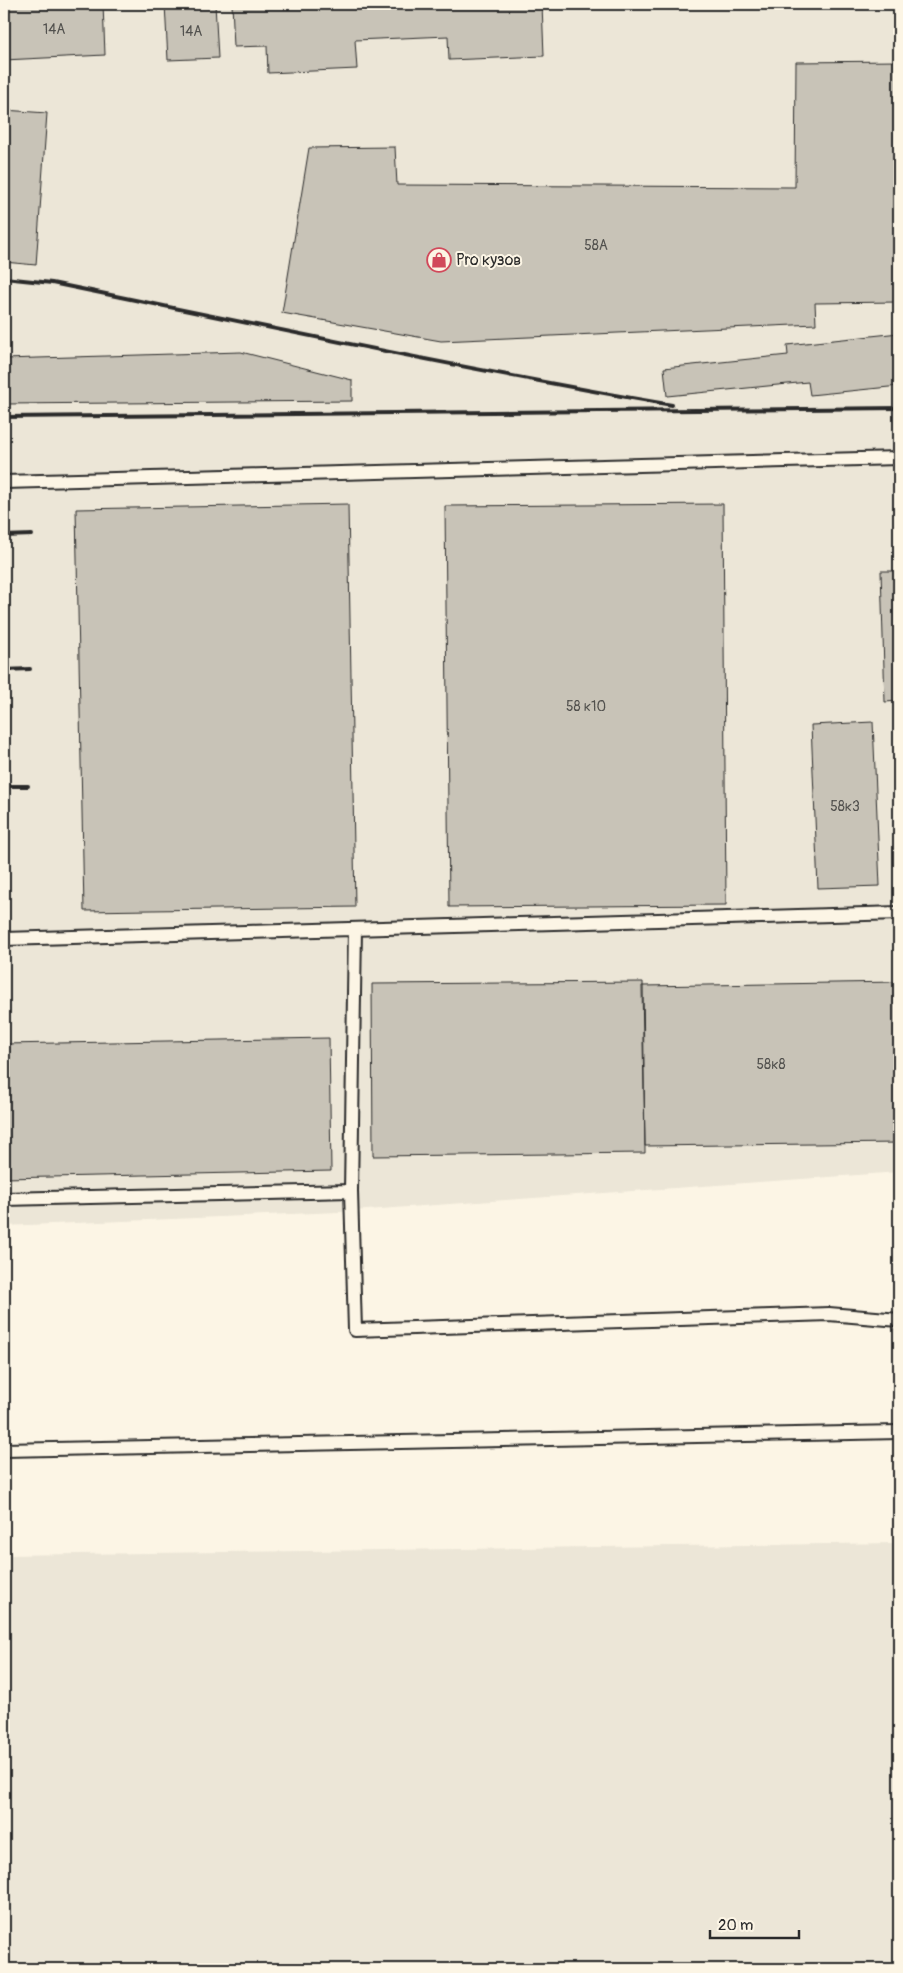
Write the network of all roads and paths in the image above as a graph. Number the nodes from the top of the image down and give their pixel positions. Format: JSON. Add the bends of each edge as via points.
{"nodes":[{"id":1,"x":899,"y":458,"type":"edge"},
{"id":2,"x":4,"y":482,"type":"edge"},
{"id":3,"x":899,"y":913,"type":"edge"},
{"id":4,"x":355,"y":929,"type":"junction"},
{"id":5,"x":4,"y":939,"type":"edge"},
{"id":6,"x":351,"y":1192,"type":"junction"},
{"id":7,"x":4,"y":1199,"type":"edge"},
{"id":8,"x":899,"y":1320,"type":"edge"},
{"id":9,"x":899,"y":1432,"type":"edge"},
{"id":10,"x":4,"y":1450,"type":"edge"}],
"edges":[{"from":1,"to":2,"type":"lane"},
{"from":3,"to":4,"type":"lane"},
{"from":4,"to":5,"type":"lane"},
{"from":4,"to":6,"type":"lane"},
{"from":6,"to":7,"type":"lane"},
{"from":6,"to":8,"type":"lane","via":[[355,1330],[829,1314]]},
{"from":9,"to":10,"type":"lane"}]}
